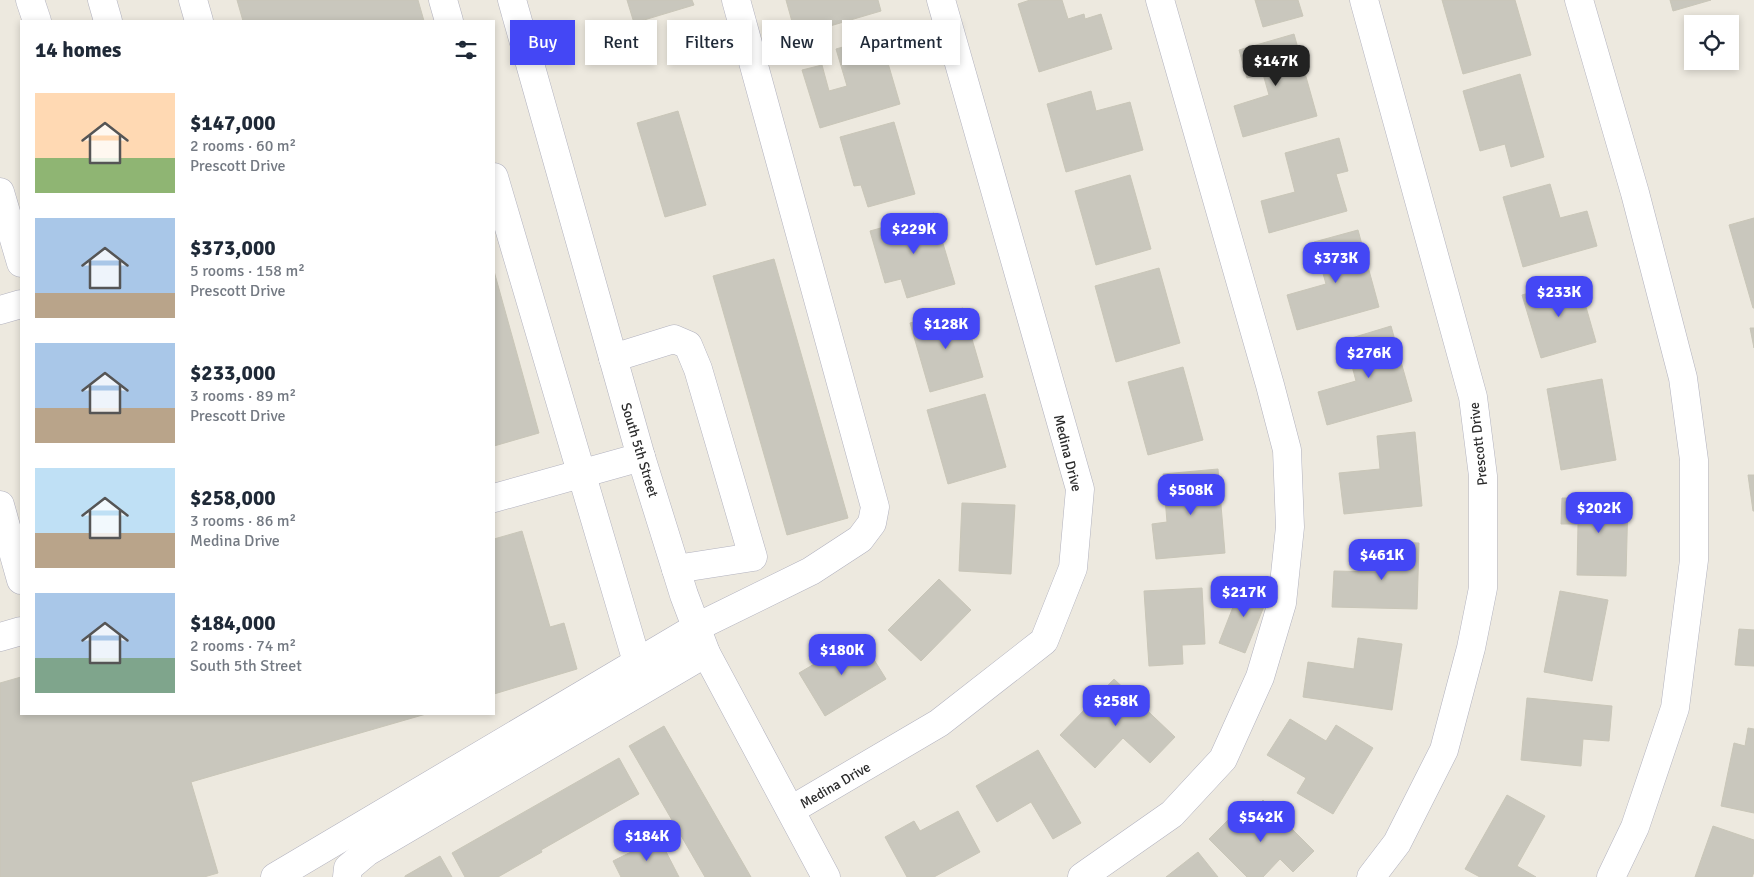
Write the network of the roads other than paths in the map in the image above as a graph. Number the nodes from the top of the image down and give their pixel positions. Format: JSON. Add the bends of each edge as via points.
{"nodes":[{"id":1,"x":30,"y":0,"type":"edge"},
{"id":2,"x":102,"y":0,"type":"edge"},
{"id":3,"x":193,"y":0,"type":"edge"},
{"id":4,"x":443,"y":0,"type":"edge"},
{"id":5,"x":512,"y":0,"type":"edge"},
{"id":6,"x":736,"y":0,"type":"edge"},
{"id":7,"x":941,"y":0,"type":"edge"},
{"id":8,"x":1160,"y":0,"type":"edge"},
{"id":9,"x":1364,"y":0,"type":"edge"},
{"id":10,"x":1579,"y":0,"type":"edge"},
{"id":11,"x":37,"y":20,"type":"edge"},
{"id":12,"x":108,"y":20,"type":"edge"},
{"id":13,"x":199,"y":20,"type":"edge"},
{"id":14,"x":450,"y":20,"type":"edge"},
{"id":15,"x":495,"y":180,"type":"edge"},
{"id":16,"x":0,"y":192,"type":"edge"},
{"id":17,"x":20,"y":261,"type":"edge"},
{"id":18,"x":20,"y":304,"type":"edge"},
{"id":19,"x":0,"y":310,"type":"edge"},
{"id":20,"x":613,"y":358,"type":"junction"},
{"id":21,"x":641,"y":457,"type":"junction"},
{"id":22,"x":582,"y":473,"type":"junction"},
{"id":23,"x":495,"y":498,"type":"edge"},
{"id":24,"x":0,"y":505,"type":"edge"},
{"id":25,"x":676,"y":569,"type":"junction"},
{"id":26,"x":20,"y":576,"type":"edge"},
{"id":27,"x":696,"y":627,"type":"junction"},
{"id":28,"x":20,"y":631,"type":"edge"},
{"id":29,"x":0,"y":637,"type":"edge"},
{"id":30,"x":706,"y":653,"type":"junction"},
{"id":31,"x":637,"y":662,"type":"junction"},
{"id":32,"x":791,"y":810,"type":"junction"},
{"id":33,"x":275,"y":877,"type":"edge"},
{"id":34,"x":347,"y":877,"type":"edge"},
{"id":35,"x":826,"y":877,"type":"edge"},
{"id":36,"x":1082,"y":877,"type":"edge"},
{"id":37,"x":1371,"y":877,"type":"edge"},
{"id":38,"x":1611,"y":877,"type":"edge"}],
"edges":[{"from":1,"to":11,"type":"street"},
{"from":2,"to":12,"type":"street"},
{"from":3,"to":13,"type":"street"},
{"from":4,"to":14,"type":"street"},
{"from":5,"to":20,"type":"street","name":"South 5th Street"},
{"from":6,"to":27,"type":"street","via":[[875,507],[872,523],[860,539],[811,571]]},
{"from":7,"to":32,"type":"street","name":"Medina Drive","via":[[1080,489],[1073,568],[1044,641],[939,723]]},
{"from":8,"to":36,"type":"street","via":[[1287,450],[1290,528],[1282,603],[1260,677],[1223,759],[1172,814]]},
{"from":9,"to":37,"type":"street","name":"Prescott Drive","via":[[1473,397],[1483,485],[1483,588],[1444,750],[1397,843]]},
{"from":10,"to":38,"type":"street","via":[[1635,193],[1683,378],[1694,460],[1694,560],[1675,708],[1635,826]]},
{"from":15,"to":22,"type":"street"},
{"from":16,"to":17,"type":"street"},
{"from":18,"to":19,"type":"street"},
{"from":20,"to":21,"type":"street","name":"South 5th Street"},
{"from":20,"to":25,"type":"street","via":[[674,340],[688,346],[698,370],[753,557]]},
{"from":21,"to":22,"type":"street"},
{"from":21,"to":25,"type":"street","name":"South 5th Street"},
{"from":22,"to":23,"type":"street"},
{"from":22,"to":31,"type":"street"},
{"from":24,"to":26,"type":"street"},
{"from":25,"to":27,"type":"street","name":"South 5th Street"},
{"from":27,"to":30,"type":"street","name":"South 5th Street"},
{"from":27,"to":31,"type":"street"},
{"from":28,"to":29,"type":"street"},
{"from":30,"to":32,"type":"street","name":"South 5th Street"},
{"from":30,"to":34,"type":"street","via":[[367,852],[348,868]]},
{"from":31,"to":33,"type":"street"},
{"from":32,"to":35,"type":"street","name":"South 5th Street"}]}
